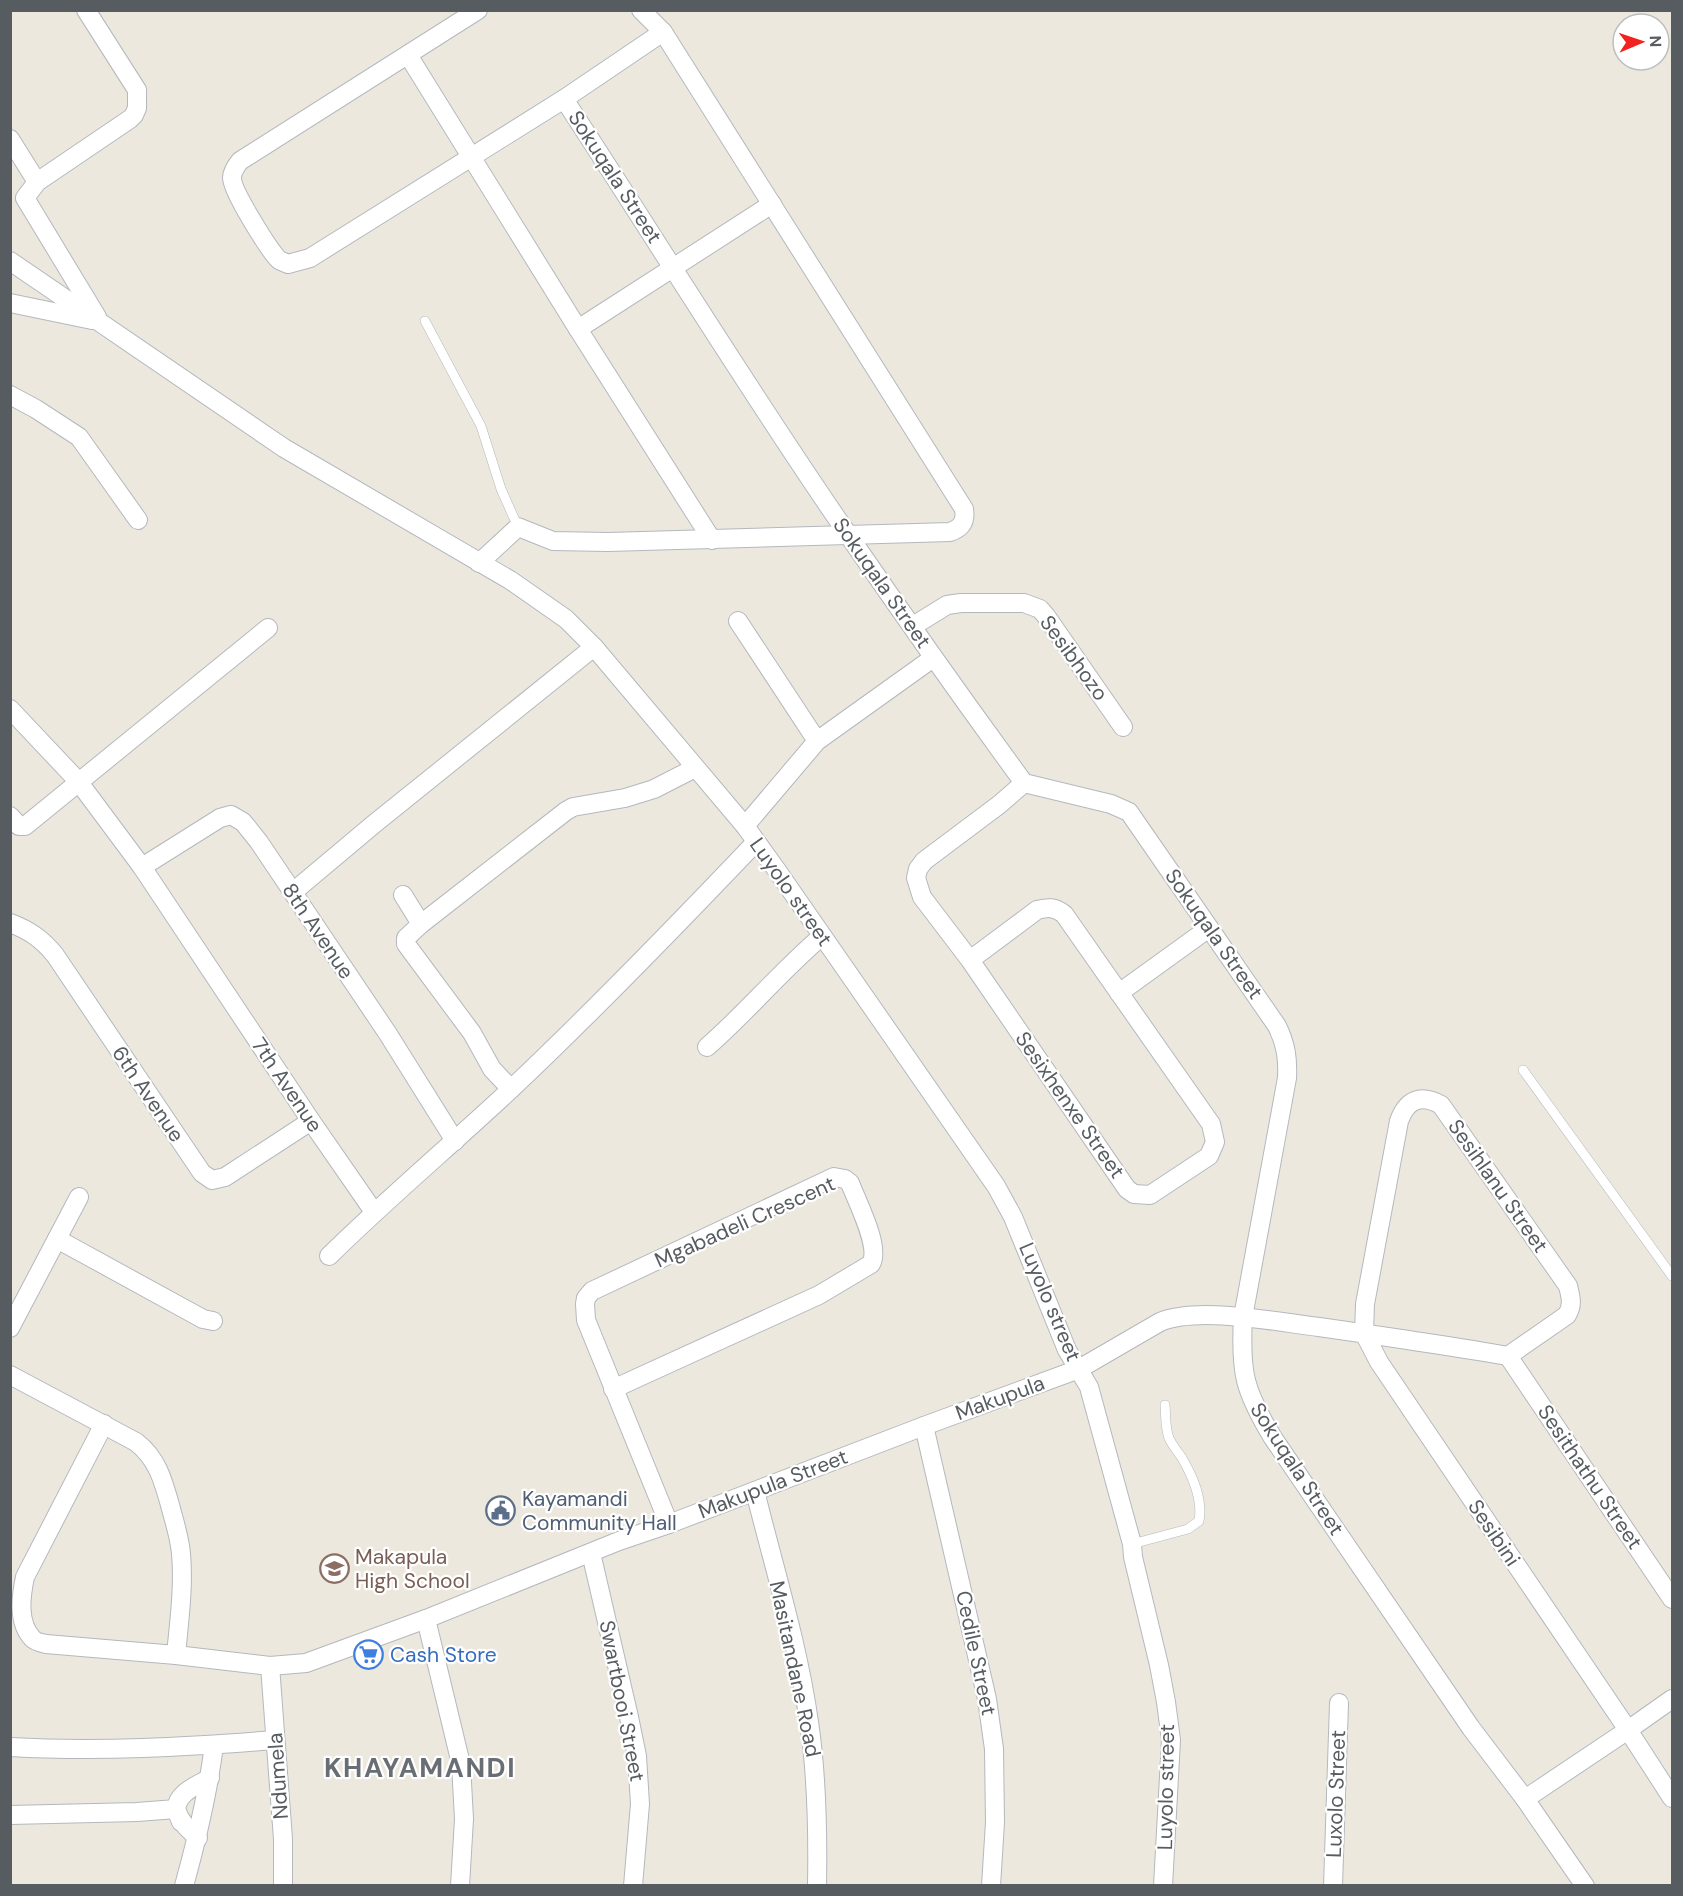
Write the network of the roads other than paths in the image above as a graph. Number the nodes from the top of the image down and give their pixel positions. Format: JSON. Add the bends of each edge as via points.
{"nodes":[{"id":1,"x":86,"y":10,"type":"edge"},
{"id":2,"x":478,"y":10,"type":"edge"},
{"id":3,"x":641,"y":10,"type":"edge"},
{"id":4,"x":663,"y":32,"type":"junction"},
{"id":5,"x":408,"y":55,"type":"junction"},
{"id":6,"x":564,"y":99,"type":"junction"},
{"id":7,"x":10,"y":139,"type":"edge"},
{"id":8,"x":471,"y":156,"type":"junction"},
{"id":9,"x":37,"y":182,"type":"junction"},
{"id":10,"x":772,"y":204,"type":"junction"},
{"id":11,"x":10,"y":261,"type":"edge"},
{"id":12,"x":673,"y":266,"type":"junction"},
{"id":13,"x":10,"y":303,"type":"edge"},
{"id":14,"x":100,"y":321,"type":"junction"},
{"id":15,"x":425,"y":321,"type":"dead end"},
{"id":16,"x":578,"y":329,"type":"junction"},
{"id":17,"x":10,"y":395,"type":"edge"},
{"id":18,"x":138,"y":520,"type":"dead end"},
{"id":19,"x":518,"y":527,"type":"junction"},
{"id":20,"x":848,"y":535,"type":"junction"},
{"id":21,"x":711,"y":540,"type":"junction"},
{"id":22,"x":479,"y":563,"type":"junction"},
{"id":23,"x":738,"y":621,"type":"dead end"},
{"id":24,"x":913,"y":626,"type":"junction"},
{"id":25,"x":268,"y":628,"type":"dead end"},
{"id":26,"x":594,"y":646,"type":"junction"},
{"id":27,"x":933,"y":658,"type":"junction"},
{"id":28,"x":10,"y":708,"type":"edge"},
{"id":29,"x":1123,"y":727,"type":"dead end"},
{"id":30,"x":817,"y":741,"type":"junction"},
{"id":31,"x":695,"y":768,"type":"junction"},
{"id":32,"x":78,"y":781,"type":"junction"},
{"id":33,"x":1024,"y":783,"type":"junction"},
{"id":34,"x":10,"y":816,"type":"edge"},
{"id":35,"x":745,"y":826,"type":"junction"},
{"id":36,"x":756,"y":842,"type":"junction"},
{"id":37,"x":142,"y":867,"type":"junction"},
{"id":38,"x":293,"y":892,"type":"junction"},
{"id":39,"x":403,"y":895,"type":"dead end"},
{"id":40,"x":10,"y":923,"type":"edge"},
{"id":41,"x":421,"y":924,"type":"junction"},
{"id":42,"x":1209,"y":928,"type":"junction"},
{"id":43,"x":822,"y":936,"type":"junction"},
{"id":44,"x":970,"y":960,"type":"junction"},
{"id":45,"x":1119,"y":993,"type":"junction"},
{"id":46,"x":707,"y":1047,"type":"dead end"},
{"id":47,"x":1523,"y":1070,"type":"dead end"},
{"id":48,"x":511,"y":1089,"type":"junction"},
{"id":49,"x":311,"y":1121,"type":"junction"},
{"id":50,"x":455,"y":1141,"type":"junction"},
{"id":51,"x":80,"y":1197,"type":"dead end"},
{"id":52,"x":374,"y":1212,"type":"junction"},
{"id":53,"x":57,"y":1239,"type":"junction"},
{"id":54,"x":329,"y":1256,"type":"dead end"},
{"id":55,"x":1672,"y":1276,"type":"edge"},
{"id":56,"x":1243,"y":1317,"type":"junction"},
{"id":57,"x":213,"y":1321,"type":"dead end"},
{"id":58,"x":10,"y":1328,"type":"edge"},
{"id":59,"x":1364,"y":1334,"type":"junction"},
{"id":60,"x":1508,"y":1356,"type":"junction"},
{"id":61,"x":1079,"y":1370,"type":"junction"},
{"id":62,"x":10,"y":1375,"type":"edge"},
{"id":63,"x":613,"y":1389,"type":"junction"},
{"id":64,"x":1165,"y":1405,"type":"dead end"},
{"id":65,"x":104,"y":1424,"type":"junction"},
{"id":66,"x":924,"y":1425,"type":"junction"},
{"id":67,"x":755,"y":1491,"type":"junction"},
{"id":68,"x":669,"y":1524,"type":"junction"},
{"id":69,"x":1132,"y":1544,"type":"junction"},
{"id":70,"x":591,"y":1553,"type":"junction"},
{"id":71,"x":1672,"y":1599,"type":"edge"},
{"id":72,"x":426,"y":1619,"type":"junction"},
{"id":73,"x":176,"y":1655,"type":"junction"},
{"id":74,"x":270,"y":1666,"type":"junction"},
{"id":75,"x":1672,"y":1699,"type":"edge"},
{"id":76,"x":1339,"y":1703,"type":"dead end"},
{"id":77,"x":1628,"y":1730,"type":"junction"},
{"id":78,"x":275,"y":1740,"type":"junction"},
{"id":79,"x":214,"y":1744,"type":"junction"},
{"id":80,"x":10,"y":1748,"type":"edge"},
{"id":81,"x":210,"y":1778,"type":"junction"},
{"id":82,"x":1672,"y":1798,"type":"edge"},
{"id":83,"x":1526,"y":1799,"type":"junction"},
{"id":84,"x":10,"y":1815,"type":"edge"},
{"id":85,"x":179,"y":1815,"type":"junction"},
{"id":86,"x":198,"y":1838,"type":"junction"},
{"id":87,"x":184,"y":1886,"type":"edge"},
{"id":88,"x":283,"y":1886,"type":"edge"},
{"id":89,"x":460,"y":1886,"type":"edge"},
{"id":90,"x":633,"y":1886,"type":"edge"},
{"id":91,"x":817,"y":1886,"type":"edge"},
{"id":92,"x":991,"y":1886,"type":"edge"},
{"id":93,"x":1163,"y":1886,"type":"edge"},
{"id":94,"x":1333,"y":1886,"type":"edge"},
{"id":95,"x":1585,"y":1886,"type":"edge"}],
"edges":[{"from":1,"to":9,"type":"street","via":[[137,90],[137,108],[130,118]]},
{"from":2,"to":5,"type":"street"},
{"from":3,"to":4,"type":"street"},
{"from":4,"to":6,"type":"street"},
{"from":4,"to":10,"type":"street"},
{"from":5,"to":8,"type":"street"},
{"from":5,"to":8,"type":"street","via":[[236,166],[232,177],[237,194],[275,256],[288,264],[310,258]]},
{"from":6,"to":8,"type":"street"},
{"from":6,"to":12,"type":"street","name":"Sokuqala Street"},
{"from":7,"to":9,"type":"street"},
{"from":8,"to":16,"type":"street"},
{"from":9,"to":14,"type":"street","via":[[25,198]]},
{"from":10,"to":12,"type":"street"},
{"from":10,"to":20,"type":"street","via":[[964,509],[962,524],[950,532]]},
{"from":11,"to":14,"type":"street","name":"Luyolo street"},
{"from":12,"to":16,"type":"street"},
{"from":12,"to":20,"type":"street","name":"Sokuqala Street"},
{"from":13,"to":14,"type":"street"},
{"from":14,"to":22,"type":"street","name":"Luyolo street","via":[[284,448]]},
{"from":15,"to":19,"type":"lane","via":[[481,426]]},
{"from":16,"to":21,"type":"street"},
{"from":17,"to":18,"type":"street","via":[[79,437]]},
{"from":19,"to":21,"type":"street","via":[[553,541],[571,543]]},
{"from":19,"to":22,"type":"street"},
{"from":20,"to":21,"type":"street"},
{"from":20,"to":24,"type":"street","name":"Sokuqala Street"},
{"from":22,"to":26,"type":"street","name":"Luyolo street","via":[[566,620]]},
{"from":23,"to":30,"type":"street"},
{"from":24,"to":27,"type":"street","name":"Sokuqala Street"},
{"from":24,"to":29,"type":"street","name":"Sesibhozo","via":[[947,605],[1032,605],[1046,616]]},
{"from":25,"to":32,"type":"street"},
{"from":26,"to":31,"type":"street","name":"Luyolo street"},
{"from":26,"to":38,"type":"street"},
{"from":27,"to":30,"type":"street"},
{"from":27,"to":33,"type":"street","name":"Sokuqala Street"},
{"from":28,"to":32,"type":"street","name":"7th Avenue"},
{"from":30,"to":35,"type":"street"},
{"from":31,"to":35,"type":"street","name":"Luyolo street"},
{"from":31,"to":41,"type":"street","via":[[654,789],[573,807]]},
{"from":32,"to":34,"type":"street","via":[[25,826],[19,826]]},
{"from":32,"to":37,"type":"street","name":"7th Avenue"},
{"from":33,"to":42,"type":"street","name":"Sokuqala Street","via":[[1129,812]]},
{"from":33,"to":44,"type":"street","name":"Sesixhenxe Street","via":[[918,869],[916,878],[922,897]]},
{"from":35,"to":36,"type":"street","name":"Luyolo street"},
{"from":36,"to":43,"type":"street","name":"Luyolo street"},
{"from":36,"to":48,"type":"street"},
{"from":37,"to":38,"type":"street","name":"8th Avenue","via":[[231,815],[254,835]]},
{"from":37,"to":49,"type":"street","name":"7th Avenue"},
{"from":38,"to":50,"type":"street","name":"8th Avenue"},
{"from":39,"to":41,"type":"street"},
{"from":40,"to":49,"type":"street","name":"6th Avenue","via":[[32,932],[55,954],[202,1173],[212,1180],[225,1177]]},
{"from":41,"to":48,"type":"street","via":[[405,944],[472,1033],[492,1069]]},
{"from":42,"to":45,"type":"street"},
{"from":42,"to":56,"type":"street","name":"Sokuqala Street","via":[[1277,1026],[1288,1057]]},
{"from":43,"to":46,"type":"street"},
{"from":43,"to":61,"type":"street","name":"Luyolo street","via":[[996,1186]]},
{"from":44,"to":45,"type":"street","name":"Sesixhenxe Street","via":[[1037,910],[1049,907],[1064,914]]},
{"from":44,"to":45,"type":"street","name":"Sesixhenxe Street","via":[[1127,1189],[1134,1194],[1150,1195],[1209,1156],[1214,1132]]},
{"from":47,"to":55,"type":"lane"},
{"from":48,"to":50,"type":"street"},
{"from":49,"to":52,"type":"street","name":"7th Avenue"},
{"from":50,"to":52,"type":"street"},
{"from":51,"to":53,"type":"street"},
{"from":52,"to":54,"type":"street"},
{"from":53,"to":57,"type":"street"},
{"from":53,"to":58,"type":"street"},
{"from":56,"to":59,"type":"street"},
{"from":56,"to":61,"type":"street","name":"Makupula","via":[[1173,1317]]},
{"from":56,"to":83,"type":"street","name":"Sokuqala Street","via":[[1243,1374],[1260,1417],[1464,1718]]},
{"from":59,"to":60,"type":"street"},
{"from":59,"to":60,"type":"street","name":"Sesihlanu Street","via":[[1365,1304],[1399,1121],[1412,1102],[1431,1100],[1442,1105],[1568,1286],[1571,1299],[1566,1315]]},
{"from":59,"to":77,"type":"street","name":"Sesibini","via":[[1426,1434]]},
{"from":60,"to":71,"type":"street","name":"Sesithathu Street"},
{"from":61,"to":66,"type":"street","name":"Makupula"},
{"from":61,"to":69,"type":"street","name":"Luyolo street","via":[[1097,1408]]},
{"from":62,"to":65,"type":"street"},
{"from":63,"to":63,"type":"street","name":"Mgabadeli Crescent","via":[[819,1296],[871,1264],[873,1245],[850,1184],[834,1177],[592,1291],[586,1298],[586,1320]]},
{"from":63,"to":68,"type":"street","name":"Mgabadeli Crescent"},
{"from":64,"to":69,"type":"lane","via":[[1170,1439],[1196,1487],[1199,1521],[1188,1529]]},
{"from":65,"to":73,"type":"street","via":[[147,1451],[156,1462],[166,1490],[181,1552]]},
{"from":65,"to":73,"type":"street","name":"Makupula Street","via":[[25,1577],[22,1614],[34,1640],[46,1644]]},
{"from":66,"to":67,"type":"street","name":"Makupula Street"},
{"from":66,"to":92,"type":"street","name":"Cedile Street","via":[[987,1699],[994,1749]]},
{"from":67,"to":68,"type":"street","name":"Makupula Street"},
{"from":67,"to":91,"type":"street","name":"Masitandane Road","via":[[809,1720],[815,1762]]},
{"from":68,"to":70,"type":"street","name":"Makupula Street"},
{"from":69,"to":93,"type":"street","name":"Luyolo street","via":[[1171,1740]]},
{"from":70,"to":72,"type":"street","name":"Makupula Street"},
{"from":70,"to":90,"type":"street","name":"Swartbooi Street","via":[[637,1756],[640,1804]]},
{"from":72,"to":74,"type":"street","name":"Makupula Street","via":[[314,1661]]},
{"from":72,"to":89,"type":"street","via":[[460,1764],[464,1819]]},
{"from":73,"to":74,"type":"street","name":"Makupula Street"},
{"from":74,"to":78,"type":"street","name":"Ndumela"},
{"from":75,"to":77,"type":"street"},
{"from":76,"to":94,"type":"street","name":"Luxolo Street"},
{"from":77,"to":82,"type":"street","name":"Sesibini"},
{"from":77,"to":83,"type":"street"},
{"from":78,"to":79,"type":"street"},
{"from":78,"to":88,"type":"street","name":"Ndumela"},
{"from":79,"to":80,"type":"street"},
{"from":79,"to":81,"type":"street"},
{"from":81,"to":85,"type":"street","via":[[185,1792],[177,1803]]},
{"from":81,"to":86,"type":"street"},
{"from":83,"to":95,"type":"street","name":"Sokuqala Street"},
{"from":84,"to":85,"type":"street"},
{"from":85,"to":86,"type":"street"},
{"from":86,"to":87,"type":"street"}]}
